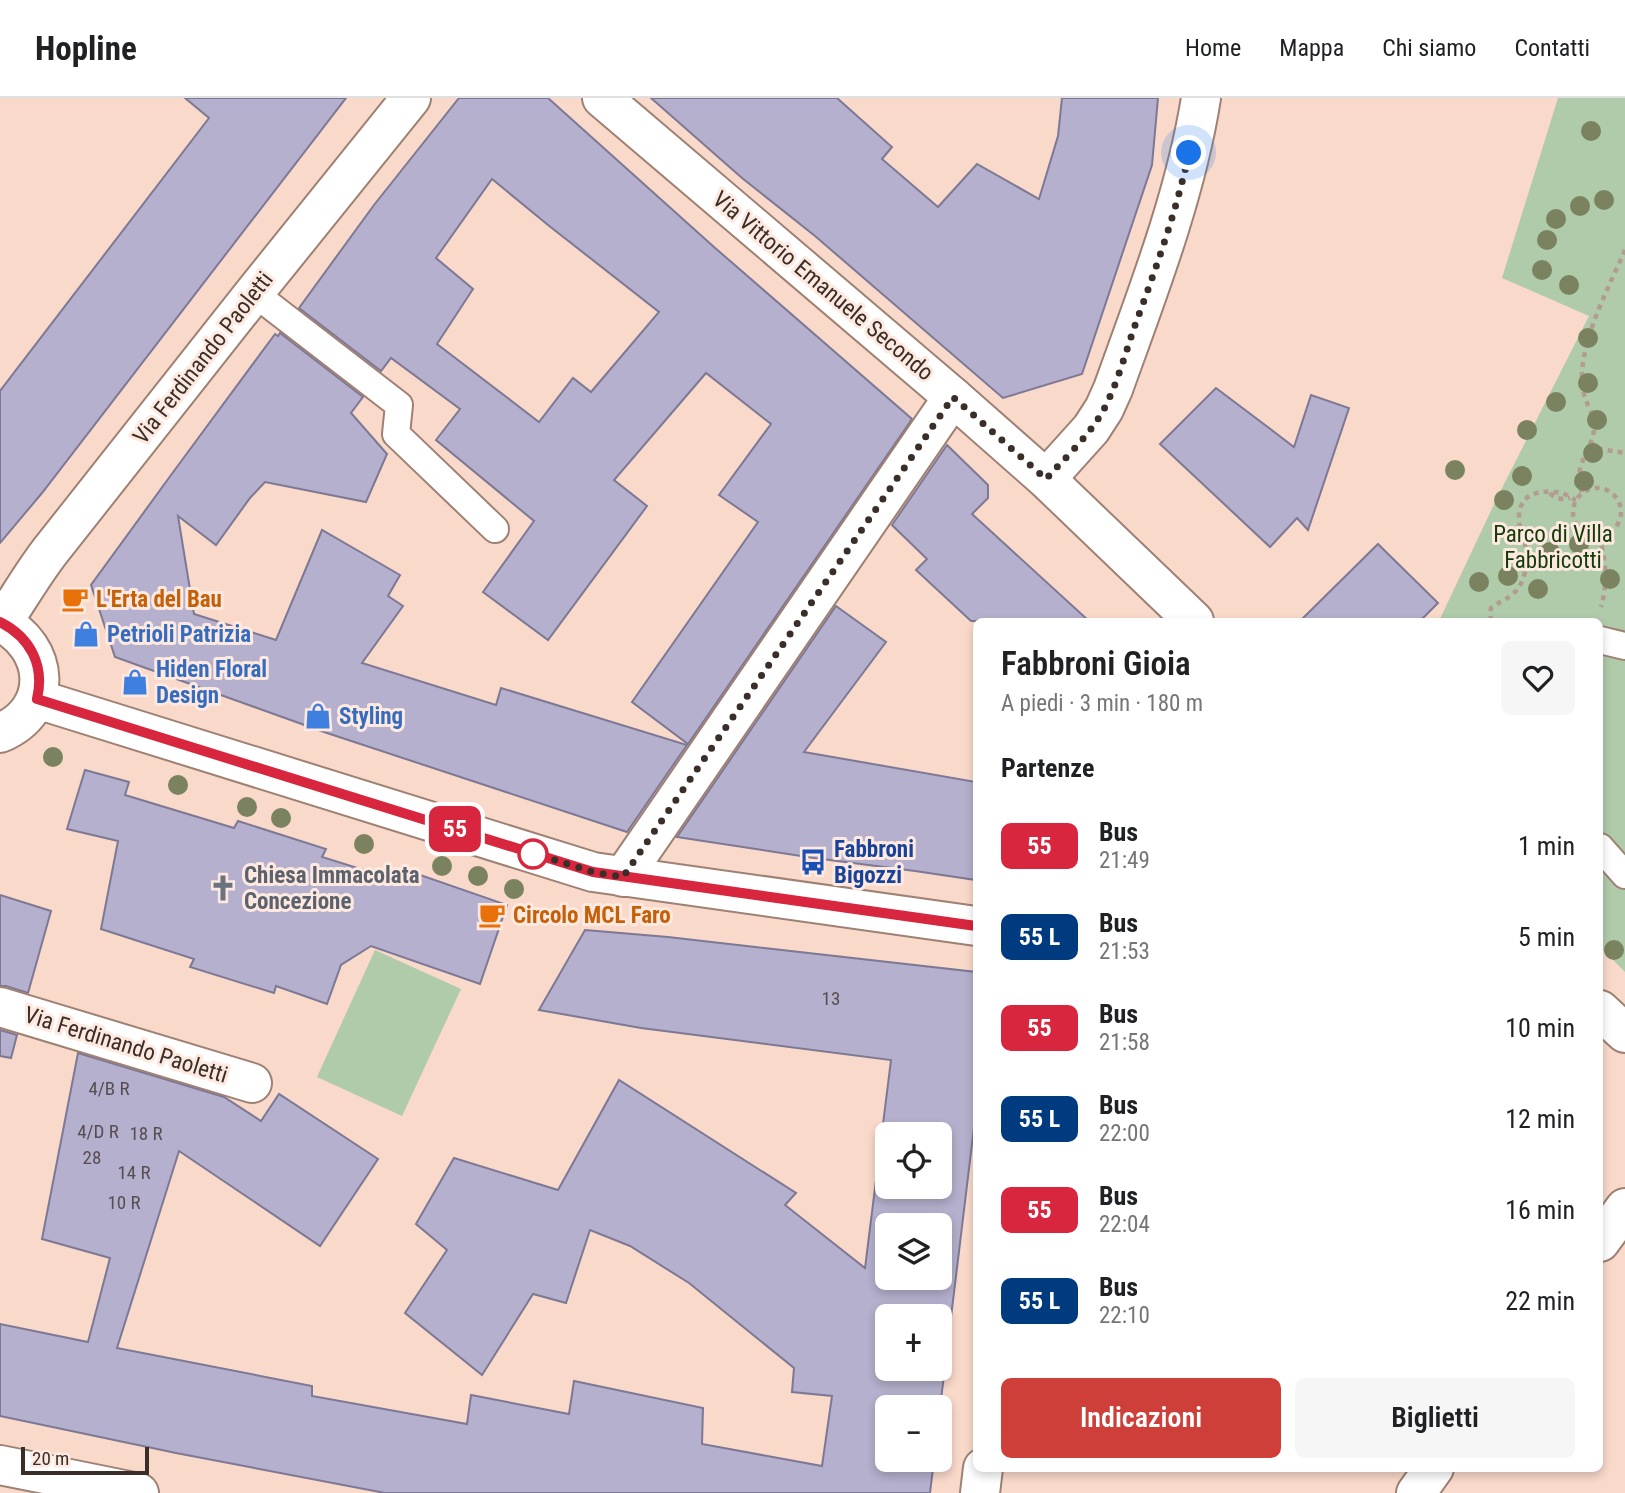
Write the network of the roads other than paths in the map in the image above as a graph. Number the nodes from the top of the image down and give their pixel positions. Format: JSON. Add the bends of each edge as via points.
{"nodes":[{"id":1,"x":411,"y":98,"type":"edge"},
{"id":2,"x":602,"y":98,"type":"edge"},
{"id":3,"x":1201,"y":98,"type":"edge"},
{"id":4,"x":254,"y":293,"type":"junction"},
{"id":5,"x":953,"y":397,"type":"junction"},
{"id":6,"x":1046,"y":479,"type":"junction"},
{"id":7,"x":495,"y":529,"type":"dead end"},
{"id":8,"x":1191,"y":618,"type":"edge"},
{"id":9,"x":1,"y":622,"type":"edge"},
{"id":10,"x":1603,"y":641,"type":"edge"},
{"id":11,"x":1625,"y":646,"type":"edge"},
{"id":12,"x":37,"y":699,"type":"junction"},
{"id":13,"x":0,"y":733,"type":"edge"},
{"id":14,"x":1603,"y":849,"type":"edge"},
{"id":15,"x":1625,"y":875,"type":"edge"},
{"id":16,"x":623,"y":877,"type":"junction"},
{"id":17,"x":973,"y":926,"type":"edge"},
{"id":18,"x":0,"y":1007,"type":"edge"},
{"id":19,"x":1603,"y":1013,"type":"edge"},
{"id":20,"x":1625,"y":1032,"type":"edge"},
{"id":21,"x":252,"y":1083,"type":"dead end"},
{"id":22,"x":1625,"y":1208,"type":"edge"},
{"id":23,"x":1603,"y":1238,"type":"edge"},
{"id":24,"x":0,"y":1465,"type":"edge"},
{"id":25,"x":983,"y":1472,"type":"edge"},
{"id":26,"x":1431,"y":1472,"type":"edge"},
{"id":27,"x":139,"y":1493,"type":"edge"},
{"id":28,"x":980,"y":1493,"type":"edge"},
{"id":29,"x":1416,"y":1493,"type":"edge"}],
"edges":[{"from":1,"to":4,"type":"street","name":"Via Ferdinando Paoletti"},
{"from":2,"to":5,"type":"street","name":"Via Vittorio Emanuele Secondo"},
{"from":3,"to":6,"type":"street","via":[[1174,211],[1113,389],[1090,429]]},
{"from":4,"to":7,"type":"lane","via":[[399,405],[396,434]]},
{"from":4,"to":9,"type":"street","name":"Via Ferdinando Paoletti","via":[[45,558]]},
{"from":5,"to":6,"type":"street","name":"Via Vittorio Emanuele Secondo"},
{"from":5,"to":16,"type":"street"},
{"from":6,"to":8,"type":"street","name":"Via Vittorio Emanuele Secondo"},
{"from":9,"to":12,"type":"street","via":[[23,638],[36,657]]},
{"from":10,"to":11,"type":"lane"},
{"from":12,"to":13,"type":"street","via":[[18,723]]},
{"from":12,"to":16,"type":"street","via":[[593,872]]},
{"from":14,"to":15,"type":"lane"},
{"from":16,"to":17,"type":"street"},
{"from":18,"to":21,"type":"street","name":"Via Ferdinando Paoletti"},
{"from":19,"to":20,"type":"street"},
{"from":22,"to":23,"type":"street"},
{"from":24,"to":27,"type":"street"},
{"from":25,"to":28,"type":"street"},
{"from":26,"to":29,"type":"street"}]}
